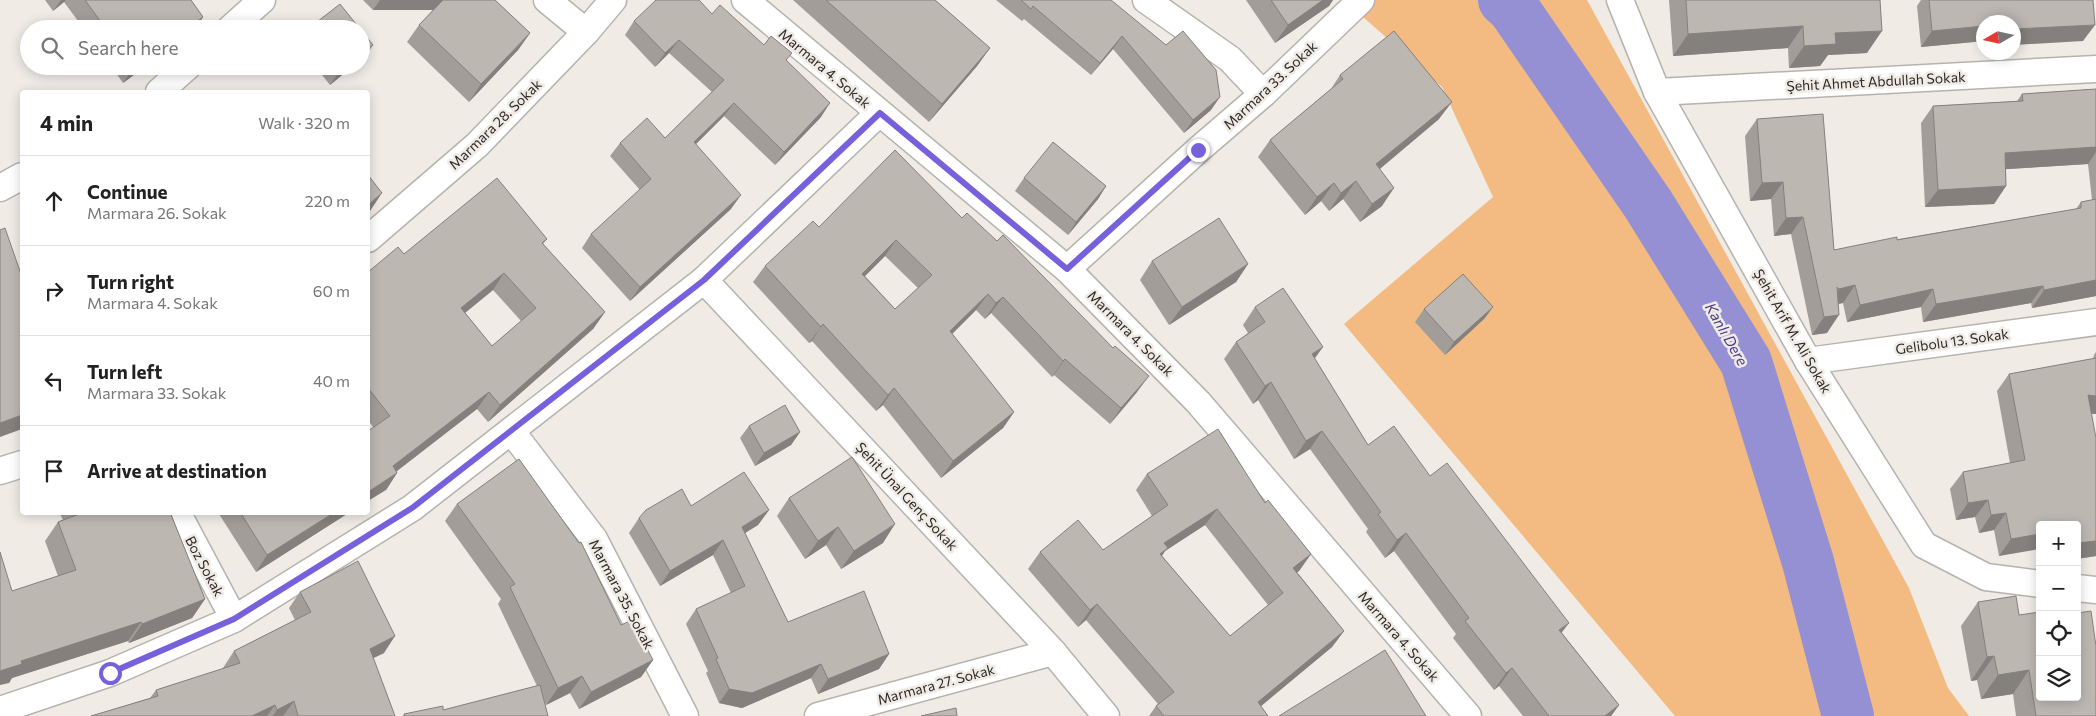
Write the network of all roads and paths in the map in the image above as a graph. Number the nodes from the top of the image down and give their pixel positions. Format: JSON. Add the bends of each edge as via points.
{"nodes":[{"id":1,"x":262,"y":0,"type":"edge"},
{"id":2,"x":547,"y":0,"type":"edge"},
{"id":3,"x":614,"y":0,"type":"edge"},
{"id":4,"x":745,"y":0,"type":"edge"},
{"id":5,"x":1146,"y":0,"type":"edge"},
{"id":6,"x":1360,"y":0,"type":"edge"},
{"id":7,"x":1620,"y":0,"type":"edge"},
{"id":8,"x":240,"y":20,"type":"edge"},
{"id":9,"x":586,"y":32,"type":"junction"},
{"id":10,"x":2096,"y":70,"type":"edge"},
{"id":11,"x":178,"y":75,"type":"edge"},
{"id":12,"x":160,"y":90,"type":"edge"},
{"id":13,"x":1657,"y":92,"type":"junction"},
{"id":14,"x":1263,"y":94,"type":"junction"},
{"id":15,"x":880,"y":113,"type":"junction"},
{"id":16,"x":370,"y":237,"type":"edge"},
{"id":17,"x":1067,"y":269,"type":"junction"},
{"id":18,"x":704,"y":280,"type":"junction"},
{"id":19,"x":2096,"y":322,"type":"edge"},
{"id":20,"x":1808,"y":361,"type":"junction"},
{"id":21,"x":512,"y":432,"type":"junction"},
{"id":22,"x":20,"y":465,"type":"edge"},
{"id":23,"x":0,"y":472,"type":"edge"},
{"id":24,"x":179,"y":515,"type":"edge"},
{"id":25,"x":2036,"y":583,"type":"edge"},
{"id":26,"x":2081,"y":588,"type":"edge"},
{"id":27,"x":2096,"y":590,"type":"edge"},
{"id":28,"x":234,"y":619,"type":"junction"},
{"id":29,"x":1053,"y":652,"type":"junction"},
{"id":30,"x":8,"y":711,"type":"edge"},
{"id":31,"x":684,"y":716,"type":"edge"},
{"id":32,"x":818,"y":716,"type":"edge"},
{"id":33,"x":1106,"y":716,"type":"edge"},
{"id":34,"x":1468,"y":716,"type":"edge"}],
"edges":[{"from":1,"to":8,"type":"street"},
{"from":2,"to":9,"type":"street"},
{"from":3,"to":9,"type":"street","name":"Marmara 28. Sokak"},
{"from":4,"to":15,"type":"street","name":"Marmara 4. Sokak"},
{"from":5,"to":14,"type":"street","via":[[1230,60]]},
{"from":6,"to":14,"type":"street","name":"Marmara 33. Sokak"},
{"from":7,"to":13,"type":"street","name":"Şehit Arif M. Ali Sokak"},
{"from":9,"to":16,"type":"street","name":"Marmara 28. Sokak","via":[[477,145]]},
{"from":10,"to":13,"type":"street","name":"Şehit Ahmet Abdullah Sokak"},
{"from":11,"to":12,"type":"street"},
{"from":13,"to":20,"type":"street","name":"Şehit Arif M. Ali Sokak"},
{"from":14,"to":17,"type":"street","name":"Marmara 33. Sokak"},
{"from":15,"to":17,"type":"street","name":"Marmara 4. Sokak"},
{"from":15,"to":18,"type":"street"},
{"from":17,"to":34,"type":"street","name":"Marmara 4. Sokak","via":[[1198,402]]},
{"from":18,"to":21,"type":"street"},
{"from":18,"to":29,"type":"street","name":"Şehit Ünal Genç Sokak"},
{"from":19,"to":20,"type":"street","name":"Gelibolu 13. Sokak"},
{"from":20,"to":25,"type":"street","name":"Şehit Arif M. Ali Sokak","via":[[1924,545],[1986,577]]},
{"from":21,"to":28,"type":"street","via":[[412,508]]},
{"from":21,"to":31,"type":"street","name":"Marmara 35. Sokak","via":[[594,539]]},
{"from":22,"to":23,"type":"street"},
{"from":24,"to":28,"type":"street","name":"Boz Sokak"},
{"from":26,"to":27,"type":"street"},
{"from":28,"to":30,"type":"street","via":[[110,673]]},
{"from":29,"to":32,"type":"street","name":"Marmara 27. Sokak"},
{"from":29,"to":33,"type":"street","name":"Şehit Ünal Genç Sokak"}]}
